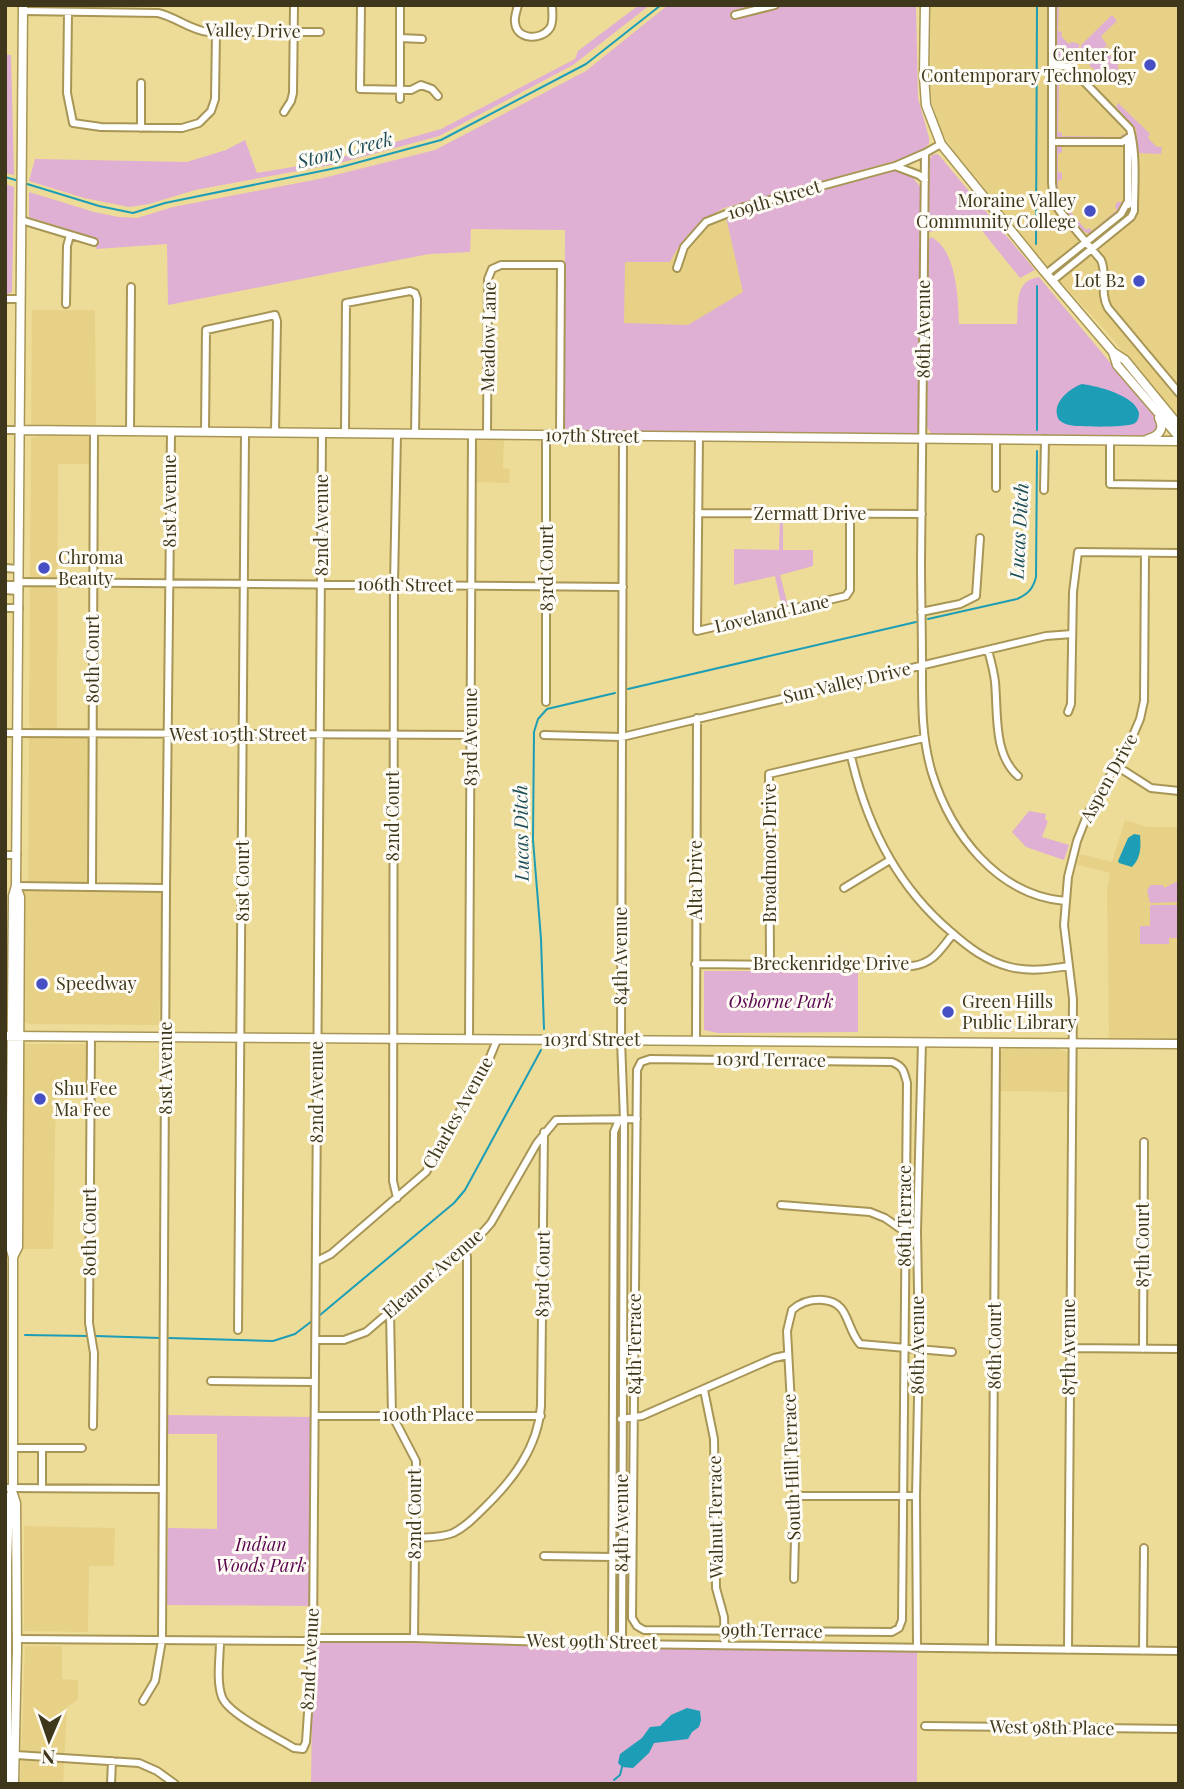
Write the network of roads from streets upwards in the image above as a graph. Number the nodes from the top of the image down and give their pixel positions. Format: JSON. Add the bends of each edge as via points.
{"nodes":[{"id":1,"x":293,"y":5,"type":"edge"},
{"id":2,"x":360,"y":5,"type":"edge"},
{"id":3,"x":400,"y":5,"type":"edge"},
{"id":4,"x":518,"y":5,"type":"edge"},
{"id":5,"x":552,"y":5,"type":"edge"},
{"id":6,"x":775,"y":5,"type":"edge"},
{"id":7,"x":925,"y":5,"type":"edge"},
{"id":8,"x":1052,"y":5,"type":"edge"},
{"id":9,"x":23,"y":8,"type":"edge"},
{"id":10,"x":68,"y":12,"type":"junction"},
{"id":11,"x":735,"y":15,"type":"dead end"},
{"id":12,"x":216,"y":32,"type":"junction"},
{"id":13,"x":293,"y":32,"type":"junction"},
{"id":14,"x":320,"y":32,"type":"dead end"},
{"id":15,"x":400,"y":38,"type":"junction"},
{"id":16,"x":422,"y":39,"type":"dead end"},
{"id":17,"x":1052,"y":65,"type":"junction"},
{"id":18,"x":141,"y":83,"type":"dead end"},
{"id":19,"x":400,"y":89,"type":"junction"},
{"id":20,"x":438,"y":96,"type":"dead end"},
{"id":21,"x":400,"y":99,"type":"dead end"},
{"id":22,"x":284,"y":112,"type":"dead end"},
{"id":23,"x":141,"y":128,"type":"junction"},
{"id":24,"x":1129,"y":136,"type":"junction"},
{"id":25,"x":1052,"y":142,"type":"junction"},
{"id":26,"x":941,"y":144,"type":"junction"},
{"id":27,"x":925,"y":153,"type":"junction"},
{"id":28,"x":895,"y":166,"type":"junction"},
{"id":29,"x":925,"y":180,"type":"junction"},
{"id":30,"x":1127,"y":202,"type":"junction"},
{"id":31,"x":21,"y":220,"type":"junction"},
{"id":32,"x":1123,"y":223,"type":"junction"},
{"id":33,"x":70,"y":234,"type":"junction"},
{"id":34,"x":94,"y":242,"type":"dead end"},
{"id":35,"x":1086,"y":242,"type":"junction"},
{"id":36,"x":1091,"y":250,"type":"junction"},
{"id":37,"x":677,"y":268,"type":"dead end"},
{"id":38,"x":1046,"y":274,"type":"junction"},
{"id":39,"x":1052,"y":281,"type":"junction"},
{"id":40,"x":131,"y":287,"type":"dead end"},
{"id":41,"x":5,"y":299,"type":"edge"},
{"id":42,"x":21,"y":299,"type":"junction"},
{"id":43,"x":66,"y":304,"type":"dead end"},
{"id":44,"x":1113,"y":352,"type":"junction"},
{"id":45,"x":1179,"y":393,"type":"edge"},
{"id":46,"x":1157,"y":411,"type":"junction"},
{"id":47,"x":1179,"y":426,"type":"edge"},
{"id":48,"x":5,"y":430,"type":"edge"},
{"id":49,"x":20,"y":430,"type":"junction"},
{"id":50,"x":94,"y":431,"type":"junction"},
{"id":51,"x":130,"y":431,"type":"junction"},
{"id":52,"x":171,"y":432,"type":"junction"},
{"id":53,"x":205,"y":432,"type":"junction"},
{"id":54,"x":245,"y":432,"type":"junction"},
{"id":55,"x":275,"y":432,"type":"junction"},
{"id":56,"x":322,"y":433,"type":"junction"},
{"id":57,"x":345,"y":433,"type":"junction"},
{"id":58,"x":397,"y":434,"type":"junction"},
{"id":59,"x":415,"y":434,"type":"junction"},
{"id":60,"x":472,"y":434,"type":"junction"},
{"id":61,"x":487,"y":435,"type":"junction"},
{"id":62,"x":546,"y":435,"type":"junction"},
{"id":63,"x":560,"y":435,"type":"junction"},
{"id":64,"x":623,"y":436,"type":"junction"},
{"id":65,"x":699,"y":437,"type":"junction"},
{"id":66,"x":923,"y":439,"type":"junction"},
{"id":67,"x":996,"y":439,"type":"junction"},
{"id":68,"x":1045,"y":439,"type":"junction"},
{"id":69,"x":1179,"y":439,"type":"edge"},
{"id":70,"x":1110,"y":440,"type":"junction"},
{"id":71,"x":1142,"y":441,"type":"junction"},
{"id":72,"x":1179,"y":485,"type":"edge"},
{"id":73,"x":996,"y":488,"type":"dead end"},
{"id":74,"x":1044,"y":490,"type":"dead end"},
{"id":75,"x":698,"y":513,"type":"junction"},
{"id":76,"x":850,"y":514,"type":"junction"},
{"id":77,"x":922,"y":514,"type":"junction"},
{"id":78,"x":980,"y":538,"type":"dead end"},
{"id":79,"x":1145,"y":553,"type":"junction"},
{"id":80,"x":1179,"y":553,"type":"edge"},
{"id":81,"x":5,"y":568,"type":"edge"},
{"id":82,"x":19,"y":569,"type":"junction"},
{"id":83,"x":93,"y":583,"type":"junction"},
{"id":84,"x":170,"y":584,"type":"junction"},
{"id":85,"x":244,"y":584,"type":"junction"},
{"id":86,"x":322,"y":584,"type":"junction"},
{"id":87,"x":394,"y":584,"type":"junction"},
{"id":88,"x":471,"y":585,"type":"junction"},
{"id":89,"x":19,"y":586,"type":"junction"},
{"id":90,"x":547,"y":586,"type":"junction"},
{"id":91,"x":623,"y":587,"type":"junction"},
{"id":92,"x":5,"y":588,"type":"edge"},
{"id":93,"x":5,"y":608,"type":"edge"},
{"id":94,"x":19,"y":608,"type":"junction"},
{"id":95,"x":921,"y":612,"type":"junction"},
{"id":96,"x":1072,"y":635,"type":"junction"},
{"id":97,"x":988,"y":650,"type":"junction"},
{"id":98,"x":922,"y":666,"type":"junction"},
{"id":99,"x":546,"y":702,"type":"dead end"},
{"id":100,"x":1068,"y":712,"type":"dead end"},
{"id":101,"x":697,"y":718,"type":"junction"},
{"id":102,"x":5,"y":733,"type":"edge"},
{"id":103,"x":18,"y":733,"type":"junction"},
{"id":104,"x":93,"y":733,"type":"junction"},
{"id":105,"x":169,"y":735,"type":"junction"},
{"id":106,"x":244,"y":735,"type":"junction"},
{"id":107,"x":393,"y":735,"type":"junction"},
{"id":108,"x":471,"y":735,"type":"junction"},
{"id":109,"x":544,"y":735,"type":"dead end"},
{"id":110,"x":320,"y":736,"type":"junction"},
{"id":111,"x":622,"y":737,"type":"junction"},
{"id":112,"x":924,"y":738,"type":"junction"},
{"id":113,"x":851,"y":755,"type":"junction"},
{"id":114,"x":1115,"y":765,"type":"junction"},
{"id":115,"x":1018,"y":776,"type":"dead end"},
{"id":116,"x":1179,"y":791,"type":"edge"},
{"id":117,"x":5,"y":855,"type":"edge"},
{"id":118,"x":17,"y":855,"type":"junction"},
{"id":119,"x":890,"y":860,"type":"junction"},
{"id":120,"x":16,"y":886,"type":"junction"},
{"id":121,"x":92,"y":887,"type":"junction"},
{"id":122,"x":166,"y":888,"type":"junction"},
{"id":123,"x":844,"y":888,"type":"dead end"},
{"id":124,"x":1065,"y":901,"type":"junction"},
{"id":125,"x":953,"y":934,"type":"junction"},
{"id":126,"x":695,"y":964,"type":"junction"},
{"id":127,"x":770,"y":964,"type":"junction"},
{"id":128,"x":1069,"y":966,"type":"junction"},
{"id":129,"x":12,"y":1036,"type":"edge"},
{"id":130,"x":90,"y":1037,"type":"junction"},
{"id":131,"x":167,"y":1038,"type":"junction"},
{"id":132,"x":241,"y":1038,"type":"junction"},
{"id":133,"x":316,"y":1038,"type":"junction"},
{"id":134,"x":394,"y":1039,"type":"junction"},
{"id":135,"x":469,"y":1040,"type":"junction"},
{"id":136,"x":497,"y":1040,"type":"junction"},
{"id":137,"x":621,"y":1040,"type":"junction"},
{"id":138,"x":696,"y":1041,"type":"junction"},
{"id":139,"x":922,"y":1042,"type":"junction"},
{"id":140,"x":996,"y":1043,"type":"junction"},
{"id":141,"x":1072,"y":1043,"type":"junction"},
{"id":142,"x":1179,"y":1044,"type":"edge"},
{"id":143,"x":641,"y":1062,"type":"joint"},
{"id":144,"x":900,"y":1065,"type":"joint"},
{"id":145,"x":907,"y":1083,"type":"junction"},
{"id":146,"x":920,"y":1084,"type":"junction"},
{"id":147,"x":637,"y":1119,"type":"junction"},
{"id":148,"x":622,"y":1120,"type":"junction"},
{"id":149,"x":544,"y":1132,"type":"junction"},
{"id":150,"x":1144,"y":1142,"type":"dead end"},
{"id":151,"x":12,"y":1146,"type":"edge"},
{"id":152,"x":397,"y":1198,"type":"junction"},
{"id":153,"x":781,"y":1205,"type":"dead end"},
{"id":154,"x":917,"y":1231,"type":"junction"},
{"id":155,"x":905,"y":1232,"type":"junction"},
{"id":156,"x":465,"y":1248,"type":"junction"},
{"id":157,"x":9,"y":1257,"type":"edge"},
{"id":158,"x":317,"y":1261,"type":"junction"},
{"id":159,"x":390,"y":1312,"type":"junction"},
{"id":160,"x":238,"y":1330,"type":"dead end"},
{"id":161,"x":9,"y":1338,"type":"edge"},
{"id":162,"x":316,"y":1340,"type":"junction"},
{"id":163,"x":904,"y":1346,"type":"junction"},
{"id":164,"x":1070,"y":1348,"type":"junction"},
{"id":165,"x":1143,"y":1349,"type":"junction"},
{"id":166,"x":1179,"y":1349,"type":"edge"},
{"id":167,"x":919,"y":1350,"type":"junction"},
{"id":168,"x":952,"y":1352,"type":"dead end"},
{"id":169,"x":788,"y":1355,"type":"junction"},
{"id":170,"x":211,"y":1381,"type":"dead end"},
{"id":171,"x":315,"y":1382,"type":"junction"},
{"id":172,"x":704,"y":1390,"type":"junction"},
{"id":173,"x":9,"y":1413,"type":"edge"},
{"id":174,"x":392,"y":1415,"type":"junction"},
{"id":175,"x":467,"y":1415,"type":"junction"},
{"id":176,"x":316,"y":1416,"type":"junction"},
{"id":177,"x":541,"y":1416,"type":"junction"},
{"id":178,"x":614,"y":1419,"type":"junction"},
{"id":179,"x":623,"y":1419,"type":"junction"},
{"id":180,"x":635,"y":1419,"type":"junction"},
{"id":181,"x":93,"y":1426,"type":"dead end"},
{"id":182,"x":13,"y":1448,"type":"junction"},
{"id":183,"x":43,"y":1448,"type":"junction"},
{"id":184,"x":82,"y":1448,"type":"dead end"},
{"id":185,"x":42,"y":1488,"type":"junction"},
{"id":186,"x":163,"y":1489,"type":"junction"},
{"id":187,"x":10,"y":1490,"type":"edge"},
{"id":188,"x":796,"y":1496,"type":"junction"},
{"id":189,"x":902,"y":1496,"type":"junction"},
{"id":190,"x":916,"y":1496,"type":"junction"},
{"id":191,"x":415,"y":1538,"type":"junction"},
{"id":192,"x":1144,"y":1548,"type":"dead end"},
{"id":193,"x":544,"y":1556,"type":"dead end"},
{"id":194,"x":613,"y":1557,"type":"junction"},
{"id":195,"x":6,"y":1563,"type":"edge"},
{"id":196,"x":17,"y":1563,"type":"junction"},
{"id":197,"x":794,"y":1580,"type":"dead end"},
{"id":198,"x":622,"y":1595,"type":"junction"},
{"id":199,"x":633,"y":1595,"type":"junction"},
{"id":200,"x":902,"y":1620,"type":"joint"},
{"id":201,"x":637,"y":1626,"type":"joint"},
{"id":202,"x":725,"y":1631,"type":"junction"},
{"id":203,"x":414,"y":1638,"type":"junction"},
{"id":204,"x":6,"y":1639,"type":"edge"},
{"id":205,"x":17,"y":1639,"type":"junction"},
{"id":206,"x":313,"y":1639,"type":"junction"},
{"id":207,"x":162,"y":1640,"type":"junction"},
{"id":208,"x":220,"y":1641,"type":"junction"},
{"id":209,"x":612,"y":1643,"type":"junction"},
{"id":210,"x":622,"y":1644,"type":"junction"},
{"id":211,"x":725,"y":1644,"type":"junction"},
{"id":212,"x":917,"y":1647,"type":"junction"},
{"id":213,"x":992,"y":1648,"type":"junction"},
{"id":214,"x":1068,"y":1650,"type":"junction"},
{"id":215,"x":1143,"y":1651,"type":"junction"},
{"id":216,"x":1179,"y":1651,"type":"edge"},
{"id":217,"x":143,"y":1701,"type":"dead end"},
{"id":218,"x":9,"y":1716,"type":"edge"},
{"id":219,"x":925,"y":1726,"type":"dead end"},
{"id":220,"x":1179,"y":1729,"type":"edge"},
{"id":221,"x":16,"y":1755,"type":"junction"},
{"id":222,"x":112,"y":1761,"type":"junction"},
{"id":223,"x":7,"y":1784,"type":"edge"},
{"id":224,"x":14,"y":1784,"type":"edge"},
{"id":225,"x":111,"y":1784,"type":"edge"},
{"id":226,"x":175,"y":1784,"type":"edge"}],
"edges":[{"from":1,"to":13,"type":"street"},
{"from":2,"to":19,"type":"street","via":[[360,89]]},
{"from":3,"to":15,"type":"street"},
{"from":4,"to":5,"type":"street","via":[[514,24],[518,32],[534,37],[549,29]]},
{"from":6,"to":11,"type":"street"},
{"from":7,"to":26,"type":"street","via":[[926,105]]},
{"from":8,"to":17,"type":"street"},
{"from":9,"to":10,"type":"street","name":"Valley Drive"},
{"from":9,"to":31,"type":"street"},
{"from":10,"to":12,"type":"street","name":"Valley Drive","via":[[158,13],[194,29]]},
{"from":10,"to":23,"type":"street","via":[[67,93],[73,123]]},
{"from":12,"to":13,"type":"street","name":"Valley Drive"},
{"from":12,"to":23,"type":"street","via":[[215,99],[207,116],[187,128]]},
{"from":13,"to":14,"type":"street","name":"Valley Drive"},
{"from":13,"to":22,"type":"street","via":[[293,93]]},
{"from":15,"to":16,"type":"street"},
{"from":15,"to":19,"type":"street"},
{"from":17,"to":24,"type":"street","via":[[1070,67],[1130,130]]},
{"from":17,"to":25,"type":"street"},
{"from":18,"to":23,"type":"street"},
{"from":19,"to":20,"type":"street","via":[[427,86]]},
{"from":19,"to":21,"type":"street"},
{"from":24,"to":25,"type":"street","via":[[1122,142]]},
{"from":24,"to":30,"type":"street"},
{"from":24,"to":32,"type":"street","via":[[1133,140],[1134,211]]},
{"from":25,"to":35,"type":"street","via":[[1054,201]]},
{"from":26,"to":27,"type":"street"},
{"from":26,"to":38,"type":"street"},
{"from":27,"to":28,"type":"street","name":"109th Street"},
{"from":27,"to":29,"type":"street","name":"86th Avenue"},
{"from":28,"to":29,"type":"street"},
{"from":28,"to":37,"type":"street","name":"109th Street","via":[[744,207],[706,222],[684,247]]},
{"from":29,"to":66,"type":"street","name":"86th Avenue"},
{"from":30,"to":32,"type":"street","via":[[1129,214]]},
{"from":30,"to":35,"type":"street","via":[[1124,211]]},
{"from":31,"to":33,"type":"street"},
{"from":31,"to":42,"type":"street"},
{"from":32,"to":36,"type":"street"},
{"from":33,"to":34,"type":"street"},
{"from":33,"to":43,"type":"street"},
{"from":35,"to":36,"type":"street"},
{"from":35,"to":38,"type":"street"},
{"from":36,"to":39,"type":"street"},
{"from":36,"to":45,"type":"street","via":[[1103,266],[1106,305]]},
{"from":38,"to":39,"type":"street"},
{"from":39,"to":44,"type":"street"},
{"from":40,"to":51,"type":"street"},
{"from":41,"to":42,"type":"street"},
{"from":42,"to":49,"type":"street"},
{"from":44,"to":46,"type":"street","via":[[1117,365]]},
{"from":44,"to":47,"type":"street","via":[[1125,360]]},
{"from":46,"to":69,"type":"street"},
{"from":46,"to":71,"type":"street","via":[[1161,431]]},
{"from":48,"to":49,"type":"street","name":"107th Street"},
{"from":49,"to":50,"type":"street","name":"107th Street"},
{"from":49,"to":82,"type":"street"},
{"from":50,"to":51,"type":"street","name":"107th Street"},
{"from":50,"to":83,"type":"street","name":"80th Court"},
{"from":51,"to":52,"type":"street","name":"107th Street"},
{"from":52,"to":53,"type":"street","name":"107th Street"},
{"from":52,"to":84,"type":"street","name":"81st Avenue"},
{"from":53,"to":54,"type":"street","name":"107th Street"},
{"from":53,"to":55,"type":"street","via":[[205,332],[275,315]]},
{"from":54,"to":55,"type":"street","name":"107th Street"},
{"from":54,"to":85,"type":"street","name":"81st Court"},
{"from":55,"to":56,"type":"street","name":"107th Street"},
{"from":56,"to":57,"type":"street","name":"107th Street"},
{"from":56,"to":86,"type":"street","name":"82nd Avenue"},
{"from":57,"to":58,"type":"street","name":"107th Street"},
{"from":57,"to":59,"type":"street","via":[[345,303],[410,291],[417,295]]},
{"from":58,"to":59,"type":"street","name":"107th Street"},
{"from":58,"to":87,"type":"street","name":"82nd Court"},
{"from":59,"to":60,"type":"street","name":"107th Street"},
{"from":60,"to":61,"type":"street","name":"107th Street"},
{"from":60,"to":88,"type":"street","name":"83rd Avenue"},
{"from":61,"to":62,"type":"street","name":"107th Street"},
{"from":61,"to":63,"type":"street","name":"Meadow Lane","via":[[488,279],[492,269],[500,265],[561,265]]},
{"from":62,"to":63,"type":"street","name":"107th Street"},
{"from":62,"to":90,"type":"street","name":"83rd Court"},
{"from":63,"to":64,"type":"street","name":"107th Street"},
{"from":64,"to":65,"type":"street","name":"107th Street"},
{"from":64,"to":91,"type":"street","name":"84th Avenue"},
{"from":65,"to":66,"type":"street","name":"107th Street"},
{"from":65,"to":75,"type":"street"},
{"from":66,"to":67,"type":"street","name":"107th Street"},
{"from":66,"to":77,"type":"street","name":"86th Avenue"},
{"from":67,"to":68,"type":"street","name":"107th Street"},
{"from":67,"to":73,"type":"street"},
{"from":68,"to":70,"type":"street","name":"107th Street"},
{"from":68,"to":74,"type":"street"},
{"from":69,"to":71,"type":"street","name":"107th Street"},
{"from":70,"to":71,"type":"street","name":"107th Street"},
{"from":70,"to":72,"type":"street","via":[[1110,484]]},
{"from":75,"to":76,"type":"street","name":"Zermatt Drive"},
{"from":75,"to":76,"type":"street","name":"Loveland Lane","via":[[698,631],[846,596],[850,590]]},
{"from":76,"to":77,"type":"street","name":"Zermatt Drive"},
{"from":77,"to":95,"type":"street","name":"86th Avenue"},
{"from":78,"to":95,"type":"street","via":[[976,596]]},
{"from":79,"to":80,"type":"street"},
{"from":79,"to":96,"type":"street","via":[[1078,552]]},
{"from":79,"to":114,"type":"street","name":"Aspen Drive","via":[[1144,701],[1136,730]]},
{"from":81,"to":82,"type":"street"},
{"from":82,"to":89,"type":"street"},
{"from":83,"to":84,"type":"street","name":"106th Street"},
{"from":83,"to":89,"type":"street","name":"106th Street"},
{"from":83,"to":104,"type":"street","name":"80th Court"},
{"from":84,"to":85,"type":"street","name":"106th Street"},
{"from":84,"to":105,"type":"street","name":"81st Avenue"},
{"from":85,"to":86,"type":"street","name":"106th Street"},
{"from":85,"to":106,"type":"street","name":"81st Court"},
{"from":86,"to":87,"type":"street","name":"106th Street"},
{"from":86,"to":110,"type":"street","name":"82nd Avenue"},
{"from":87,"to":88,"type":"street","name":"106th Street"},
{"from":87,"to":107,"type":"street","name":"82nd Court"},
{"from":88,"to":90,"type":"street","name":"106th Street"},
{"from":88,"to":108,"type":"street","name":"83rd Avenue"},
{"from":89,"to":92,"type":"street","name":"106th Street"},
{"from":89,"to":94,"type":"street"},
{"from":90,"to":91,"type":"street","name":"106th Street"},
{"from":90,"to":99,"type":"street","name":"83rd Court"},
{"from":91,"to":111,"type":"street","name":"84th Avenue"},
{"from":93,"to":94,"type":"street"},
{"from":94,"to":103,"type":"street"},
{"from":95,"to":98,"type":"street","name":"86th Avenue"},
{"from":96,"to":97,"type":"street","name":"Sun Valley Drive","via":[[1046,636]]},
{"from":96,"to":100,"type":"street"},
{"from":97,"to":98,"type":"street","name":"Sun Valley Drive"},
{"from":97,"to":115,"type":"street","via":[[1000,740],[1011,770]]},
{"from":98,"to":101,"type":"street","name":"Sun Valley Drive"},
{"from":98,"to":112,"type":"street","name":"86th Avenue"},
{"from":101,"to":111,"type":"street","name":"Sun Valley Drive"},
{"from":101,"to":126,"type":"street","name":"Alta Drive"},
{"from":102,"to":103,"type":"street","name":"West 105th Street"},
{"from":103,"to":104,"type":"street","name":"West 105th Street"},
{"from":103,"to":118,"type":"street"},
{"from":104,"to":105,"type":"street","name":"West 105th Street"},
{"from":104,"to":121,"type":"street","name":"80th Court"},
{"from":105,"to":106,"type":"street","name":"West 105th Street"},
{"from":105,"to":122,"type":"street","name":"81st Avenue"},
{"from":106,"to":110,"type":"street","name":"West 105th Street"},
{"from":106,"to":132,"type":"street","name":"81st Court"},
{"from":107,"to":108,"type":"street","name":"West 105th Street"},
{"from":107,"to":110,"type":"street","name":"West 105th Street"},
{"from":107,"to":134,"type":"street","name":"82nd Court"},
{"from":108,"to":135,"type":"street","name":"83rd Avenue"},
{"from":109,"to":111,"type":"street"},
{"from":110,"to":133,"type":"street","name":"82nd Avenue"},
{"from":111,"to":137,"type":"street","name":"84th Avenue"},
{"from":112,"to":113,"type":"street","name":"Broadmoor Drive"},
{"from":112,"to":124,"type":"street","name":"86th Avenue","via":[[940,794],[969,845],[1010,884],[1037,897]]},
{"from":113,"to":119,"type":"street","via":[[866,809]]},
{"from":113,"to":127,"type":"street","name":"Broadmoor Drive","via":[[769,774]]},
{"from":114,"to":116,"type":"street","via":[[1151,788]]},
{"from":114,"to":124,"type":"street","name":"Aspen Drive","via":[[1080,832]]},
{"from":117,"to":118,"type":"street"},
{"from":118,"to":120,"type":"street"},
{"from":119,"to":123,"type":"street"},
{"from":119,"to":125,"type":"street","via":[[915,896]]},
{"from":120,"to":121,"type":"street"},
{"from":120,"to":129,"type":"street","via":[[20,897]]},
{"from":121,"to":122,"type":"street"},
{"from":122,"to":131,"type":"street","name":"81st Avenue"},
{"from":124,"to":128,"type":"street","name":"Aspen Drive"},
{"from":125,"to":127,"type":"street","name":"Breckenridge Drive","via":[[924,964]]},
{"from":125,"to":128,"type":"street","via":[[977,953],[1010,967]]},
{"from":126,"to":127,"type":"street","name":"Breckenridge Drive"},
{"from":126,"to":138,"type":"street","name":"Alta Drive"},
{"from":128,"to":141,"type":"street","name":"Aspen Drive"},
{"from":129,"to":130,"type":"street","name":"103rd Street"},
{"from":129,"to":151,"type":"street"},
{"from":130,"to":131,"type":"street","name":"103rd Street"},
{"from":130,"to":181,"type":"street","name":"80th Court"},
{"from":131,"to":132,"type":"street","name":"103rd Street"},
{"from":131,"to":186,"type":"street","name":"81st Avenue"},
{"from":132,"to":133,"type":"street","name":"103rd Street"},
{"from":132,"to":160,"type":"street","name":"81st Court"},
{"from":133,"to":134,"type":"street","name":"103rd Street"},
{"from":133,"to":158,"type":"street","name":"82nd Avenue"},
{"from":134,"to":135,"type":"street","name":"103rd Street"},
{"from":134,"to":152,"type":"street","name":"82nd Court","via":[[393,1181]]},
{"from":135,"to":136,"type":"street","name":"103rd Street"},
{"from":136,"to":137,"type":"street","name":"103rd Street"},
{"from":136,"to":152,"type":"street","name":"Charles Avenue","via":[[431,1164]]},
{"from":137,"to":138,"type":"street","name":"103rd Street"},
{"from":137,"to":148,"type":"street","name":"84th Avenue"},
{"from":138,"to":139,"type":"street","name":"103rd Street"},
{"from":139,"to":140,"type":"street","name":"103rd Street"},
{"from":139,"to":146,"type":"street","name":"86th Avenue"},
{"from":140,"to":141,"type":"street","name":"103rd Street"},
{"from":140,"to":213,"type":"street","name":"86th Court"},
{"from":141,"to":142,"type":"street","name":"103rd Street"},
{"from":141,"to":164,"type":"street","name":"87th Avenue"},
{"from":143,"to":144,"type":"street","name":"103rd Terrace"},
{"from":143,"to":147,"type":"street","name":"84th Terrace"},
{"from":144,"to":145,"type":"street","name":"86th Terrace"},
{"from":145,"to":146,"type":"street"},
{"from":145,"to":155,"type":"street","name":"86th Terrace"},
{"from":146,"to":154,"type":"street","name":"86th Avenue"},
{"from":147,"to":148,"type":"street"},
{"from":147,"to":180,"type":"street","name":"84th Terrace"},
{"from":148,"to":149,"type":"street","via":[[556,1120]]},
{"from":148,"to":178,"type":"street","name":"84th Avenue","via":[[614,1132]]},
{"from":148,"to":179,"type":"street","name":"84th Avenue"},
{"from":149,"to":156,"type":"street","name":"Eleanor Avenue","via":[[491,1223]]},
{"from":149,"to":177,"type":"street","name":"83rd Court"},
{"from":150,"to":165,"type":"street","name":"87th Court"},
{"from":151,"to":157,"type":"street"},
{"from":152,"to":158,"type":"street","name":"Charles Avenue"},
{"from":153,"to":155,"type":"street","via":[[870,1212]]},
{"from":154,"to":155,"type":"street"},
{"from":154,"to":167,"type":"street","name":"86th Avenue"},
{"from":155,"to":163,"type":"street","name":"86th Terrace"},
{"from":156,"to":159,"type":"street","name":"Eleanor Avenue"},
{"from":156,"to":175,"type":"street"},
{"from":157,"to":161,"type":"street"},
{"from":158,"to":162,"type":"street","name":"82nd Avenue"},
{"from":159,"to":162,"type":"street","name":"Eleanor Avenue","via":[[357,1337]]},
{"from":159,"to":174,"type":"street","name":"82nd Court"},
{"from":161,"to":173,"type":"street"},
{"from":162,"to":171,"type":"street","name":"82nd Avenue"},
{"from":163,"to":167,"type":"street"},
{"from":163,"to":169,"type":"street","name":"South Hill Terrace","via":[[860,1343],[841,1307],[815,1299],[799,1304],[789,1316]]},
{"from":163,"to":189,"type":"street","name":"86th Terrace"},
{"from":164,"to":165,"type":"street"},
{"from":164,"to":214,"type":"street","name":"87th Avenue"},
{"from":165,"to":166,"type":"street"},
{"from":167,"to":168,"type":"street"},
{"from":167,"to":190,"type":"street","name":"86th Avenue"},
{"from":169,"to":172,"type":"street","via":[[774,1357]]},
{"from":169,"to":188,"type":"street","name":"South Hill Terrace"},
{"from":170,"to":171,"type":"street"},
{"from":171,"to":176,"type":"street","name":"82nd Avenue"},
{"from":172,"to":180,"type":"street"},
{"from":172,"to":202,"type":"street","name":"Walnut Terrace","via":[[715,1439],[716,1588]]},
{"from":173,"to":182,"type":"street"},
{"from":174,"to":175,"type":"street","name":"100th Place"},
{"from":174,"to":176,"type":"street","name":"100th Place"},
{"from":174,"to":191,"type":"street","name":"82nd Court","via":[[416,1461]]},
{"from":175,"to":177,"type":"street","name":"100th Place"},
{"from":176,"to":206,"type":"street","name":"82nd Avenue"},
{"from":177,"to":191,"type":"street","via":[[519,1470],[473,1518],[453,1532]]},
{"from":178,"to":179,"type":"street"},
{"from":178,"to":194,"type":"street","name":"84th Avenue"},
{"from":179,"to":180,"type":"street"},
{"from":179,"to":198,"type":"street","name":"84th Avenue"},
{"from":180,"to":199,"type":"street","name":"84th Terrace"},
{"from":182,"to":183,"type":"street"},
{"from":182,"to":187,"type":"street"},
{"from":183,"to":184,"type":"street"},
{"from":183,"to":185,"type":"street"},
{"from":185,"to":186,"type":"street"},
{"from":185,"to":187,"type":"street"},
{"from":186,"to":207,"type":"street","name":"81st Avenue"},
{"from":187,"to":195,"type":"street"},
{"from":187,"to":196,"type":"street","via":[[16,1503]]},
{"from":188,"to":189,"type":"street"},
{"from":188,"to":197,"type":"street","name":"South Hill Terrace"},
{"from":189,"to":190,"type":"street"},
{"from":189,"to":200,"type":"street","name":"86th Terrace"},
{"from":190,"to":212,"type":"street","name":"86th Avenue"},
{"from":191,"to":203,"type":"street","name":"82nd Court"},
{"from":192,"to":215,"type":"street"},
{"from":193,"to":194,"type":"street"},
{"from":194,"to":209,"type":"street","name":"84th Avenue"},
{"from":195,"to":196,"type":"street"},
{"from":195,"to":204,"type":"street"},
{"from":196,"to":205,"type":"street"},
{"from":198,"to":199,"type":"street"},
{"from":198,"to":210,"type":"street","name":"84th Avenue"},
{"from":199,"to":201,"type":"street","name":"84th Terrace","via":[[632,1618]]},
{"from":200,"to":202,"type":"street","name":"99th Terrace","via":[[899,1628],[887,1632]]},
{"from":201,"to":202,"type":"street","name":"99th Terrace","via":[[644,1630]]},
{"from":202,"to":211,"type":"street","name":"Walnut Terrace"},
{"from":203,"to":206,"type":"street","name":"West 99th Street"},
{"from":203,"to":209,"type":"street","name":"West 99th Street"},
{"from":204,"to":205,"type":"street","name":"West 99th Street"},
{"from":204,"to":218,"type":"street"},
{"from":205,"to":207,"type":"street","name":"West 99th Street"},
{"from":205,"to":218,"type":"street"},
{"from":206,"to":208,"type":"street","name":"West 99th Street"},
{"from":206,"to":208,"type":"street","name":"82nd Avenue","via":[[303,1749],[284,1742],[223,1701]]},
{"from":207,"to":208,"type":"street","name":"West 99th Street"},
{"from":207,"to":217,"type":"street","name":"81st Avenue","via":[[155,1681]]},
{"from":209,"to":210,"type":"street","name":"West 99th Street"},
{"from":210,"to":211,"type":"street","name":"West 99th Street"},
{"from":211,"to":212,"type":"street","name":"West 99th Street"},
{"from":212,"to":213,"type":"street","name":"West 99th Street"},
{"from":213,"to":214,"type":"street","name":"West 99th Street"},
{"from":214,"to":215,"type":"street","name":"West 99th Street"},
{"from":215,"to":216,"type":"street","name":"West 99th Street"},
{"from":218,"to":221,"type":"street"},
{"from":218,"to":223,"type":"street"},
{"from":219,"to":220,"type":"street","name":"West 98th Place"},
{"from":221,"to":222,"type":"street"},
{"from":221,"to":224,"type":"street"},
{"from":222,"to":225,"type":"street"},
{"from":222,"to":226,"type":"street","via":[[143,1764]]}]}
